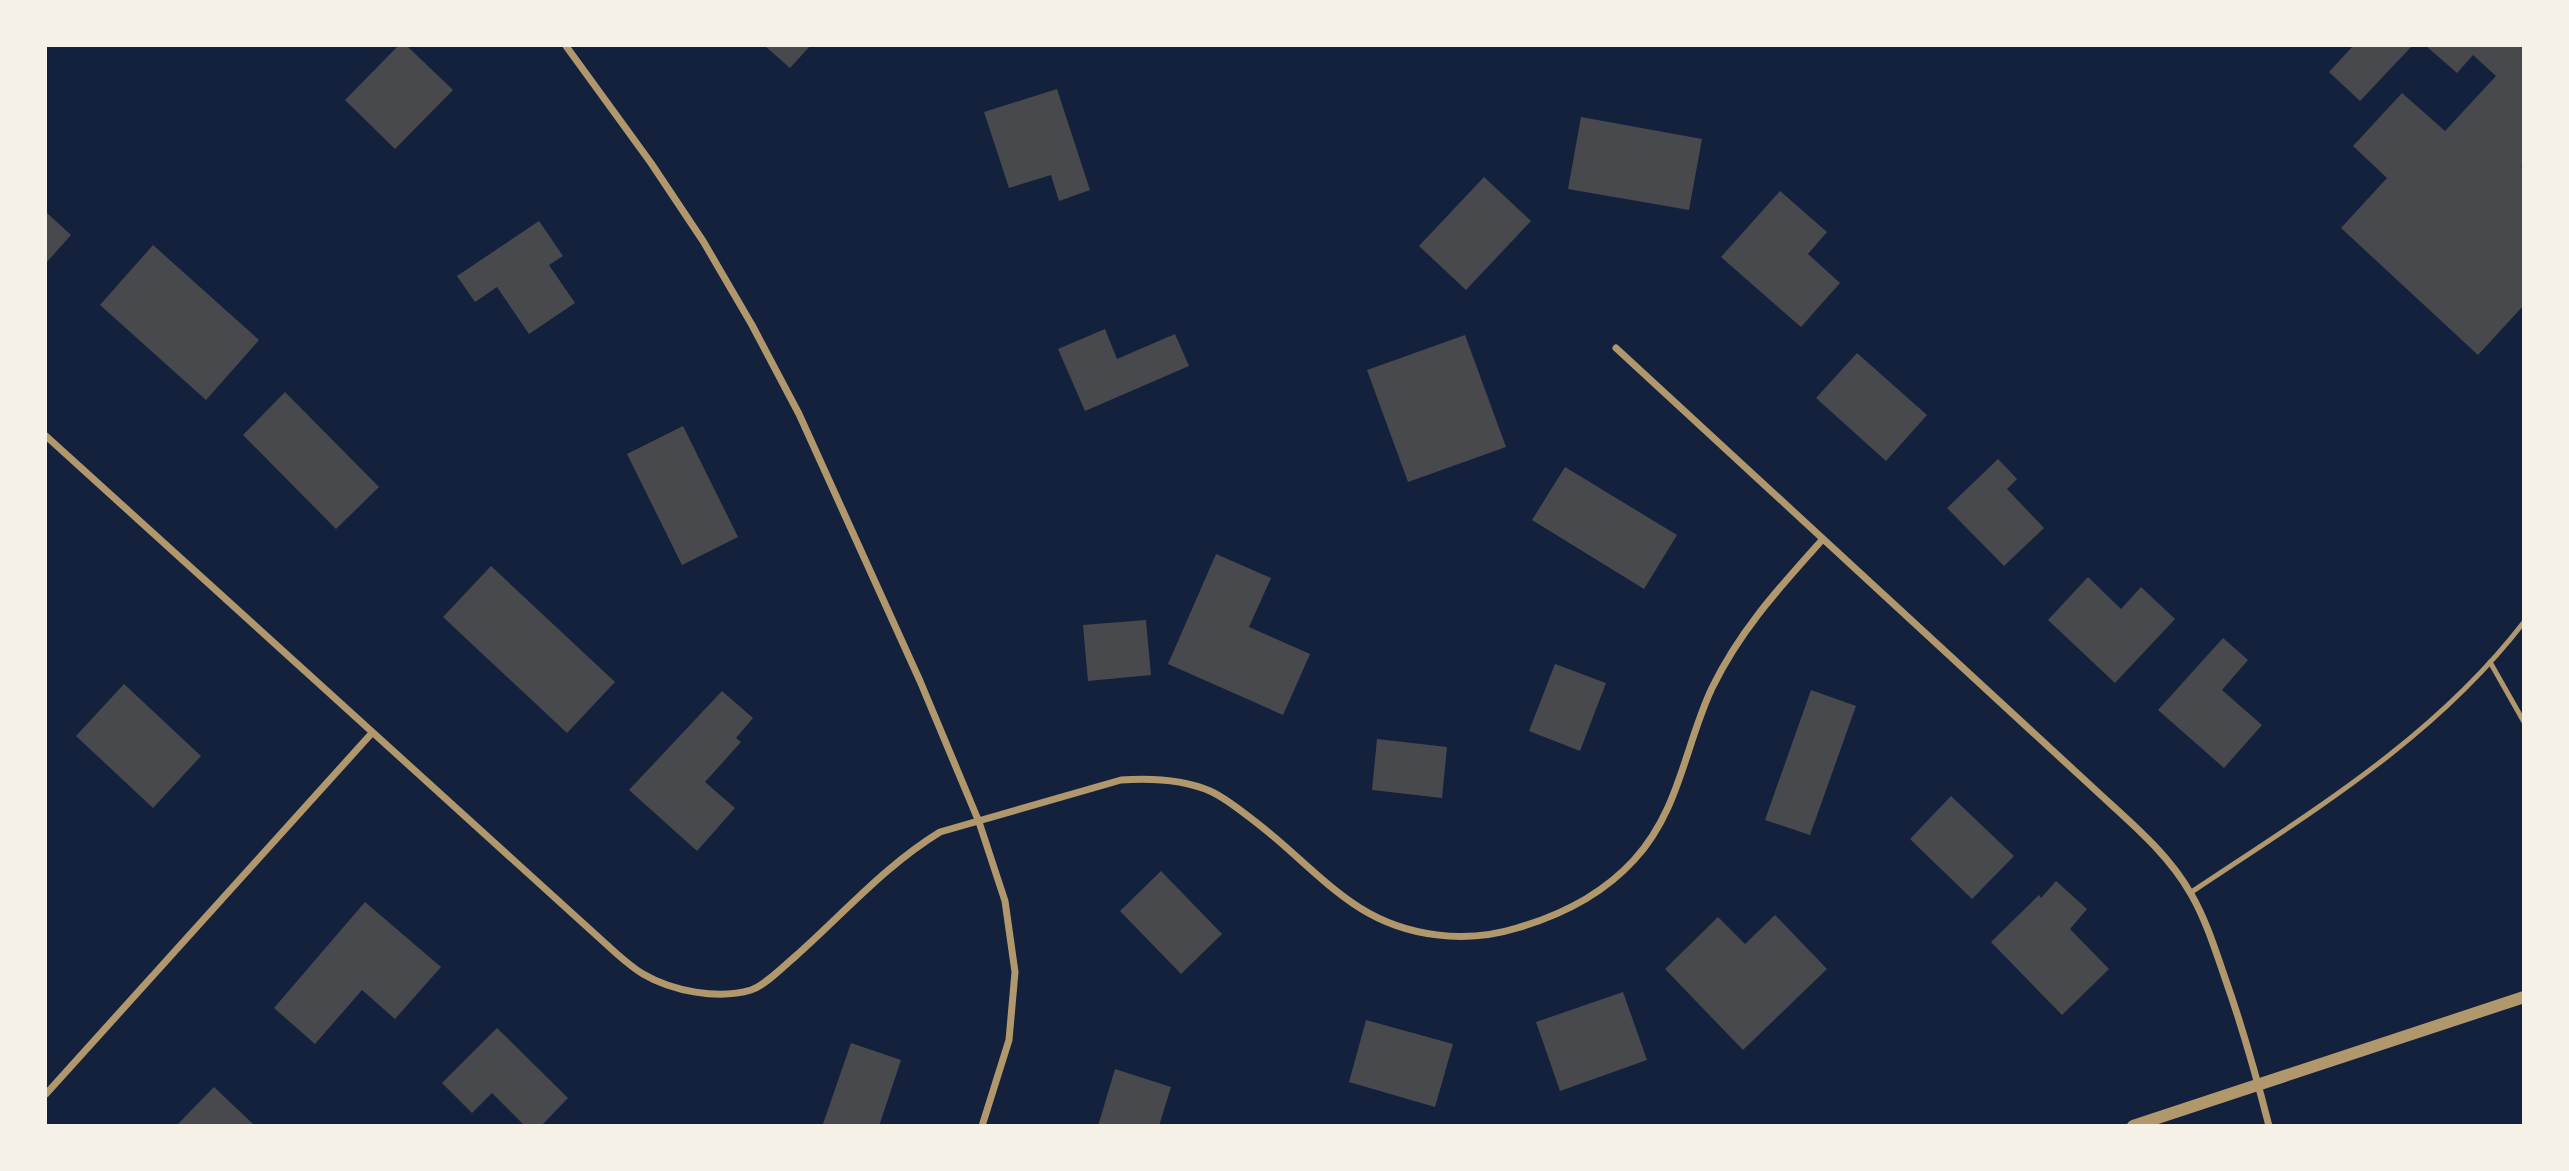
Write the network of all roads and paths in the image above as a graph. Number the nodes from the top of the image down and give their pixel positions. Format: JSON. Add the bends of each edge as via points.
{"nodes":[{"id":1,"x":566,"y":46,"type":"edge"},
{"id":2,"x":1616,"y":348,"type":"dead end"},
{"id":3,"x":46,"y":436,"type":"edge"},
{"id":4,"x":1822,"y":540,"type":"junction"},
{"id":5,"x":2524,"y":622,"type":"edge"},
{"id":6,"x":2490,"y":662,"type":"junction"},
{"id":7,"x":2524,"y":722,"type":"edge"},
{"id":8,"x":371,"y":734,"type":"junction"},
{"id":9,"x":979,"y":822,"type":"junction"},
{"id":10,"x":2190,"y":893,"type":"junction"},
{"id":11,"x":2524,"y":997,"type":"edge"},
{"id":12,"x":2258,"y":1084,"type":"junction"},
{"id":13,"x":46,"y":1094,"type":"edge"},
{"id":14,"x":982,"y":1125,"type":"edge"},
{"id":15,"x":2133,"y":1125,"type":"edge"},
{"id":16,"x":2269,"y":1125,"type":"edge"}],
"edges":[{"from":1,"to":9,"type":"street","via":[[703,241],[758,336],[799,414]]},
{"from":2,"to":4,"type":"street"},
{"from":3,"to":8,"type":"street"},
{"from":4,"to":9,"type":"street","via":[[1740,637],[1711,690],[1680,784],[1635,859],[1602,890],[1572,909],[1538,922],[1468,937],[1399,926],[1361,909],[1280,841],[1210,791],[1153,778],[1121,780]]},
{"from":4,"to":10,"type":"street","via":[[2141,833]]},
{"from":5,"to":6,"type":"lane"},
{"from":6,"to":7,"type":"lane"},
{"from":6,"to":10,"type":"lane","via":[[2449,706],[2392,755]]},
{"from":8,"to":9,"type":"street","via":[[617,954],[670,987],[722,994],[753,990],[917,846],[940,832]]},
{"from":8,"to":13,"type":"street"},
{"from":9,"to":14,"type":"street","via":[[1005,901],[1016,972],[1009,1040]]},
{"from":10,"to":12,"type":"street","via":[[2210,934]]},
{"from":11,"to":12,"type":"street"},
{"from":12,"to":15,"type":"street"},
{"from":12,"to":16,"type":"street"}]}
